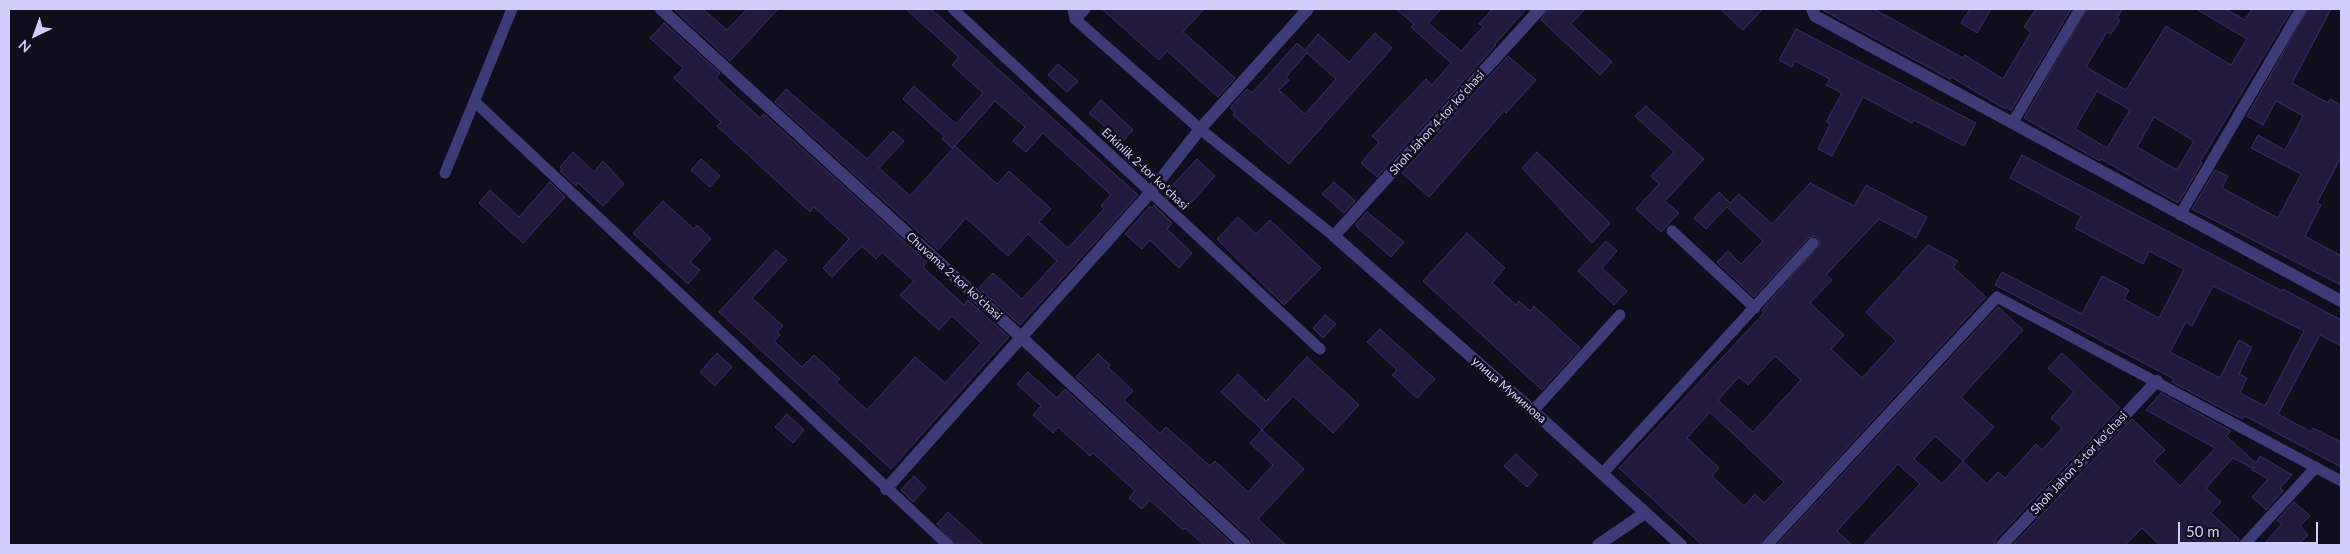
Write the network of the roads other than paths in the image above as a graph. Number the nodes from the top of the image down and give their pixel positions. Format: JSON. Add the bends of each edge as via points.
{"nodes":[{"id":1,"x":512,"y":9,"type":"edge"},
{"id":2,"x":661,"y":9,"type":"edge"},
{"id":3,"x":953,"y":9,"type":"edge"},
{"id":4,"x":1084,"y":9,"type":"edge"},
{"id":5,"x":1308,"y":9,"type":"edge"},
{"id":6,"x":1540,"y":9,"type":"edge"},
{"id":7,"x":1812,"y":9,"type":"edge"},
{"id":8,"x":2080,"y":9,"type":"edge"},
{"id":9,"x":2301,"y":9,"type":"edge"},
{"id":10,"x":1074,"y":14,"type":"edge"},
{"id":11,"x":475,"y":102,"type":"junction"},
{"id":12,"x":2013,"y":122,"type":"junction"},
{"id":13,"x":1200,"y":129,"type":"junction"},
{"id":14,"x":445,"y":173,"type":"dead end"},
{"id":15,"x":1150,"y":193,"type":"junction"},
{"id":16,"x":2180,"y":215,"type":"junction"},
{"id":17,"x":1672,"y":231,"type":"dead end"},
{"id":18,"x":1334,"y":236,"type":"junction"},
{"id":19,"x":1813,"y":243,"type":"dead end"},
{"id":20,"x":2341,"y":301,"type":"edge"},
{"id":21,"x":1754,"y":308,"type":"junction"},
{"id":22,"x":1620,"y":315,"type":"dead end"},
{"id":23,"x":1022,"y":338,"type":"junction"},
{"id":24,"x":1320,"y":349,"type":"dead end"},
{"id":25,"x":2157,"y":381,"type":"junction"},
{"id":26,"x":1533,"y":411,"type":"junction"},
{"id":27,"x":2316,"y":467,"type":"junction"},
{"id":28,"x":1602,"y":474,"type":"junction"},
{"id":29,"x":2341,"y":481,"type":"edge"},
{"id":30,"x":886,"y":489,"type":"junction"},
{"id":31,"x":1645,"y":513,"type":"junction"},
{"id":32,"x":948,"y":545,"type":"edge"},
{"id":33,"x":1245,"y":545,"type":"edge"},
{"id":34,"x":1598,"y":545,"type":"edge"},
{"id":35,"x":1680,"y":545,"type":"edge"},
{"id":36,"x":1767,"y":545,"type":"edge"},
{"id":37,"x":2002,"y":545,"type":"edge"},
{"id":38,"x":2244,"y":545,"type":"edge"}],
"edges":[{"from":1,"to":11,"type":"lane"},
{"from":2,"to":23,"type":"street","name":"Chuvama 2-tor koʻchasi"},
{"from":3,"to":15,"type":"lane","name":"Erkinlik 2-tor koʻchasi"},
{"from":4,"to":10,"type":"lane"},
{"from":5,"to":13,"type":"street"},
{"from":6,"to":18,"type":"street","name":"Shoh Jahon 4-tor koʻchasi"},
{"from":7,"to":12,"type":"street","via":[[1815,16]]},
{"from":8,"to":12,"type":"lane"},
{"from":9,"to":16,"type":"lane"},
{"from":10,"to":13,"type":"lane"},
{"from":11,"to":14,"type":"lane"},
{"from":11,"to":30,"type":"lane"},
{"from":12,"to":16,"type":"street"},
{"from":13,"to":15,"type":"street"},
{"from":13,"to":18,"type":"lane"},
{"from":15,"to":23,"type":"street"},
{"from":15,"to":24,"type":"lane","name":"Erkinlik 2-tor koʻchasi"},
{"from":16,"to":20,"type":"street"},
{"from":17,"to":21,"type":"lane"},
{"from":18,"to":26,"type":"street","name":"улица Муминова"},
{"from":19,"to":21,"type":"lane"},
{"from":21,"to":28,"type":"lane"},
{"from":22,"to":26,"type":"lane"},
{"from":23,"to":30,"type":"street"},
{"from":23,"to":33,"type":"street","name":"Chuvama 2-tor koʻchasi"},
{"from":25,"to":27,"type":"lane"},
{"from":25,"to":36,"type":"lane","via":[[1997,297]]},
{"from":25,"to":37,"type":"street","name":"Shoh Jahon 3-tor koʻchasi"},
{"from":26,"to":28,"type":"street","name":"улица Муминова"},
{"from":27,"to":29,"type":"lane"},
{"from":27,"to":38,"type":"lane"},
{"from":28,"to":31,"type":"street","name":"улица Муминова"},
{"from":30,"to":32,"type":"lane"},
{"from":31,"to":34,"type":"street"},
{"from":31,"to":35,"type":"street","name":"улица Муминова"}]}
